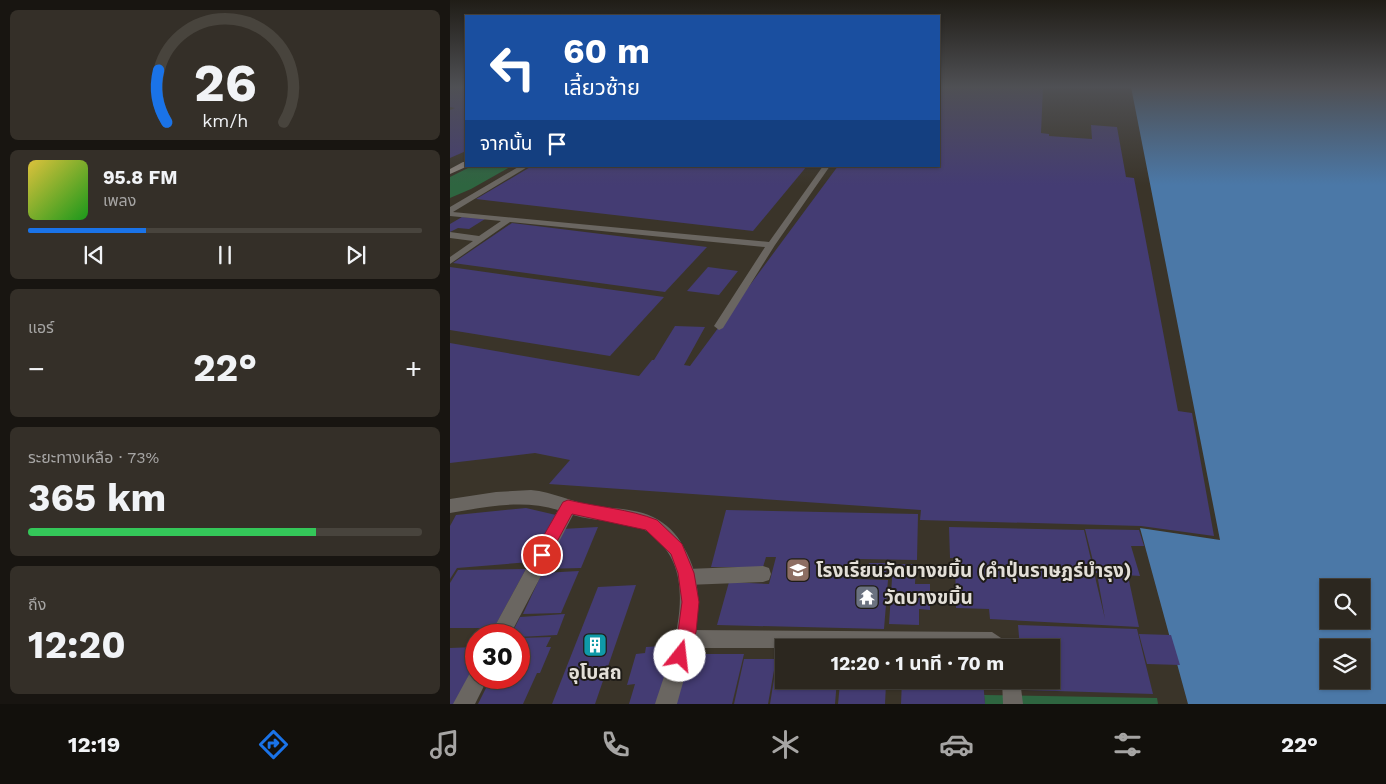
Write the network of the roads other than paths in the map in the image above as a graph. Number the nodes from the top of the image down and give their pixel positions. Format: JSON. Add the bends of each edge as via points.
{"nodes":[{"id":1,"x":465,"y":164,"type":"edge"},
{"id":2,"x":524,"y":167,"type":"edge"},
{"id":3,"x":826,"y":167,"type":"edge"},
{"id":4,"x":450,"y":172,"type":"edge"},
{"id":5,"x":450,"y":210,"type":"edge"},
{"id":6,"x":450,"y":214,"type":"edge"},
{"id":7,"x":508,"y":220,"type":"junction"},
{"id":8,"x":450,"y":234,"type":"edge"},
{"id":9,"x":481,"y":239,"type":"junction"},
{"id":10,"x":771,"y":245,"type":"junction"},
{"id":11,"x":450,"y":261,"type":"edge"},
{"id":12,"x":719,"y":326,"type":"dead end"},
{"id":13,"x":450,"y":506,"type":"edge"},
{"id":14,"x":568,"y":507,"type":"junction"},
{"id":15,"x":763,"y":574,"type":"dead end"},
{"id":16,"x":687,"y":577,"type":"junction"},
{"id":17,"x":506,"y":624,"type":"edge"},
{"id":18,"x":685,"y":639,"type":"junction"},
{"id":19,"x":775,"y":640,"type":"edge"},
{"id":20,"x":472,"y":689,"type":"edge"},
{"id":21,"x":1011,"y":689,"type":"edge"},
{"id":22,"x":464,"y":704,"type":"edge"},
{"id":23,"x":666,"y":704,"type":"edge"},
{"id":24,"x":1012,"y":704,"type":"edge"}],
"edges":[{"from":1,"to":4,"type":"main road"},
{"from":2,"to":5,"type":"lane"},
{"from":3,"to":10,"type":"lane"},
{"from":6,"to":7,"type":"lane"},
{"from":7,"to":9,"type":"lane"},
{"from":7,"to":10,"type":"lane"},
{"from":8,"to":9,"type":"lane"},
{"from":9,"to":11,"type":"lane"},
{"from":10,"to":12,"type":"lane"},
{"from":13,"to":14,"type":"street","via":[[541,498]]},
{"from":14,"to":16,"type":"street","via":[[651,525],[677,549]]},
{"from":14,"to":17,"type":"street"},
{"from":15,"to":16,"type":"lane"},
{"from":16,"to":18,"type":"street","via":[[691,602]]},
{"from":18,"to":19,"type":"lane"},
{"from":18,"to":23,"type":"street"},
{"from":20,"to":22,"type":"street"},
{"from":21,"to":24,"type":"lane"}]}
